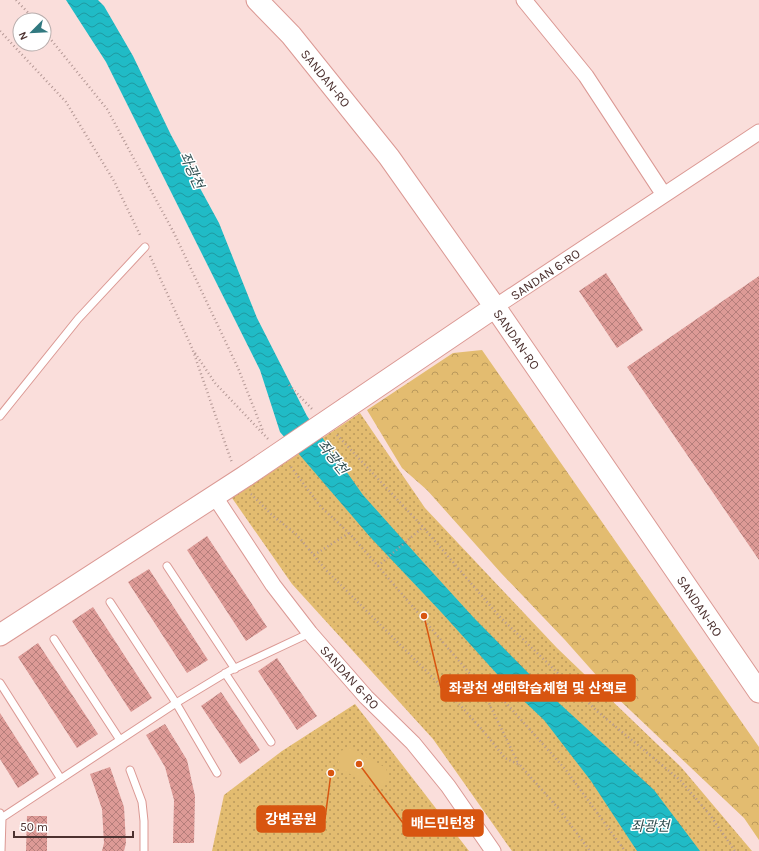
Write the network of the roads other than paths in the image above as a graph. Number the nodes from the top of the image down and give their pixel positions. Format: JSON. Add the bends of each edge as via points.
{"nodes":[{"id":1,"x":257,"y":0,"type":"edge"},
{"id":2,"x":524,"y":0,"type":"edge"},
{"id":3,"x":759,"y":132,"type":"edge"},
{"id":4,"x":664,"y":196,"type":"junction"},
{"id":5,"x":145,"y":247,"type":"dead end"},
{"id":6,"x":495,"y":307,"type":"junction"},
{"id":7,"x":0,"y":416,"type":"edge"},
{"id":8,"x":215,"y":497,"type":"junction"},
{"id":9,"x":167,"y":566,"type":"dead end"},
{"id":10,"x":110,"y":602,"type":"dead end"},
{"id":11,"x":310,"y":633,"type":"junction"},
{"id":12,"x":0,"y":635,"type":"edge"},
{"id":13,"x":54,"y":639,"type":"dead end"},
{"id":14,"x":235,"y":668,"type":"junction"},
{"id":15,"x":225,"y":673,"type":"junction"},
{"id":16,"x":0,"y":683,"type":"edge"},
{"id":17,"x":759,"y":692,"type":"edge"},
{"id":18,"x":176,"y":703,"type":"junction"},
{"id":19,"x":120,"y":740,"type":"junction"},
{"id":20,"x":271,"y":742,"type":"dead end"},
{"id":21,"x":130,"y":770,"type":"dead end"},
{"id":22,"x":217,"y":773,"type":"dead end"},
{"id":23,"x":61,"y":779,"type":"junction"},
{"id":24,"x":1,"y":817,"type":"edge"},
{"id":25,"x":1,"y":851,"type":"edge"},
{"id":26,"x":144,"y":851,"type":"edge"},
{"id":27,"x":493,"y":851,"type":"edge"}],
"edges":[{"from":1,"to":6,"type":"street","name":"SANDAN-RO","via":[[291,35],[389,157]]},
{"from":2,"to":4,"type":"street","via":[[586,76]]},
{"from":3,"to":4,"type":"street","name":"SANDAN 6-RO"},
{"from":4,"to":6,"type":"street","name":"SANDAN 6-RO"},
{"from":5,"to":7,"type":"lane","via":[[78,319]]},
{"from":6,"to":8,"type":"street","name":"SANDAN 6-RO","bridge":true},
{"from":6,"to":17,"type":"street","name":"SANDAN-RO"},
{"from":8,"to":11,"type":"street","name":"SANDAN 6-RO","via":[[273,585]]},
{"from":8,"to":12,"type":"street"},
{"from":9,"to":14,"type":"lane"},
{"from":10,"to":18,"type":"lane"},
{"from":11,"to":14,"type":"lane"},
{"from":11,"to":27,"type":"street","name":"SANDAN 6-RO","via":[[366,697],[413,743],[448,786]]},
{"from":13,"to":19,"type":"lane"},
{"from":14,"to":15,"type":"lane"},
{"from":15,"to":18,"type":"lane"},
{"from":15,"to":20,"type":"lane"},
{"from":16,"to":23,"type":"lane"},
{"from":18,"to":19,"type":"lane"},
{"from":18,"to":22,"type":"lane"},
{"from":19,"to":23,"type":"lane"},
{"from":21,"to":26,"type":"lane","via":[[142,802]]},
{"from":23,"to":24,"type":"lane"},
{"from":24,"to":25,"type":"lane"}]}
